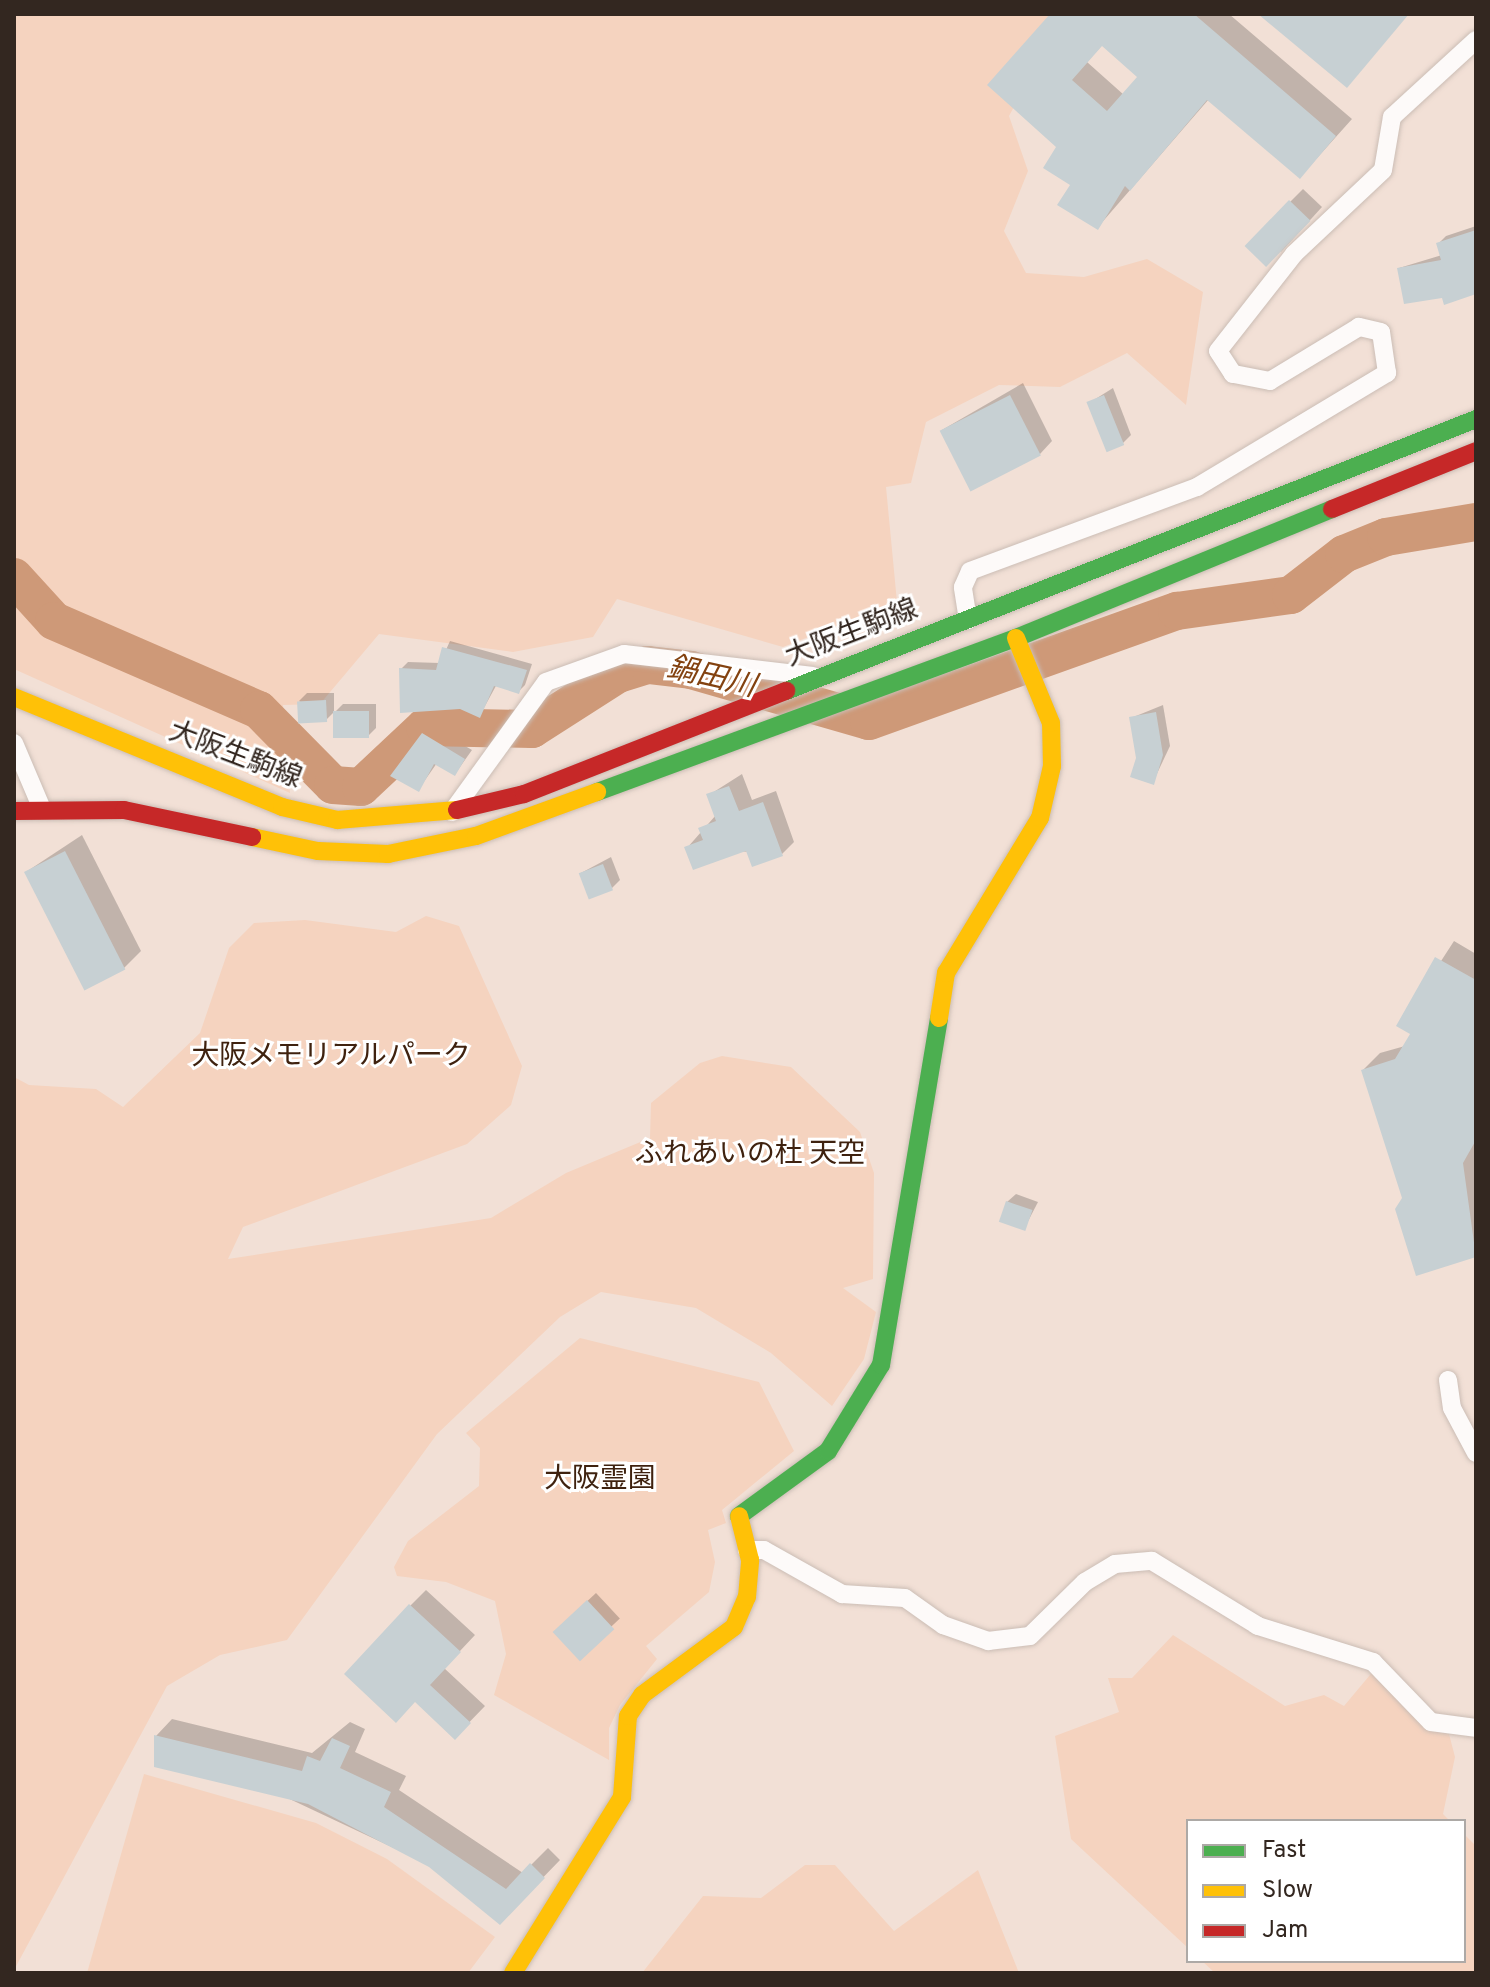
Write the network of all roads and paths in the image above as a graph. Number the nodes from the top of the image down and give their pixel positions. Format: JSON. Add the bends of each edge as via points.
{"nodes":[{"id":1,"x":1476,"y":40,"type":"edge"},
{"id":2,"x":1476,"y":419,"type":"edge"},
{"id":3,"x":1476,"y":451,"type":"edge"},
{"id":4,"x":968,"y":620,"type":"junction"},
{"id":5,"x":1019,"y":646,"type":"junction"},
{"id":6,"x":820,"y":677,"type":"junction"},
{"id":7,"x":14,"y":697,"type":"edge"},
{"id":8,"x":14,"y":743,"type":"edge"},
{"id":9,"x":42,"y":809,"type":"junction"},
{"id":10,"x":14,"y":811,"type":"edge"},
{"id":11,"x":452,"y":812,"type":"junction"},
{"id":12,"x":1448,"y":1380,"type":"dead end"},
{"id":13,"x":1476,"y":1453,"type":"edge"},
{"id":14,"x":747,"y":1550,"type":"junction"},
{"id":15,"x":1476,"y":1728,"type":"edge"},
{"id":16,"x":513,"y":1973,"type":"edge"}],
"edges":[{"from":1,"to":4,"type":"street","via":[[1392,117],[1383,170],[1294,254],[1218,351],[1233,374],[1270,381],[1359,327],[1381,332],[1387,373],[1197,487],[970,571],[963,587]]},
{"from":2,"to":4,"type":"main road","name":"大阪生駒線"},
{"from":3,"to":5,"type":"main road"},
{"from":4,"to":6,"type":"main road","name":"大阪生駒線"},
{"from":5,"to":9,"type":"main road","via":[[841,702],[549,815],[388,854],[318,851],[124,810]]},
{"from":5,"to":14,"type":"main road","via":[[1051,723],[1052,766],[1040,818],[946,973],[881,1365],[828,1451],[738,1511]]},
{"from":6,"to":11,"type":"main road","name":"大阪生駒線","via":[[524,794]]},
{"from":6,"to":11,"type":"street","via":[[624,654],[546,682]]},
{"from":7,"to":11,"type":"main road","name":"大阪生駒線","via":[[282,807],[376,823]]},
{"from":8,"to":9,"type":"street"},
{"from":9,"to":10,"type":"main road"},
{"from":12,"to":13,"type":"street","via":[[1452,1408]]},
{"from":14,"to":15,"type":"street","via":[[764,1550],[842,1594],[905,1598],[943,1625],[988,1641],[1030,1636],[1095,1576],[1115,1564],[1152,1561],[1258,1626],[1373,1662],[1431,1722]]},
{"from":14,"to":16,"type":"main road","via":[[747,1597],[734,1627],[642,1695],[628,1716],[622,1797]]}]}
